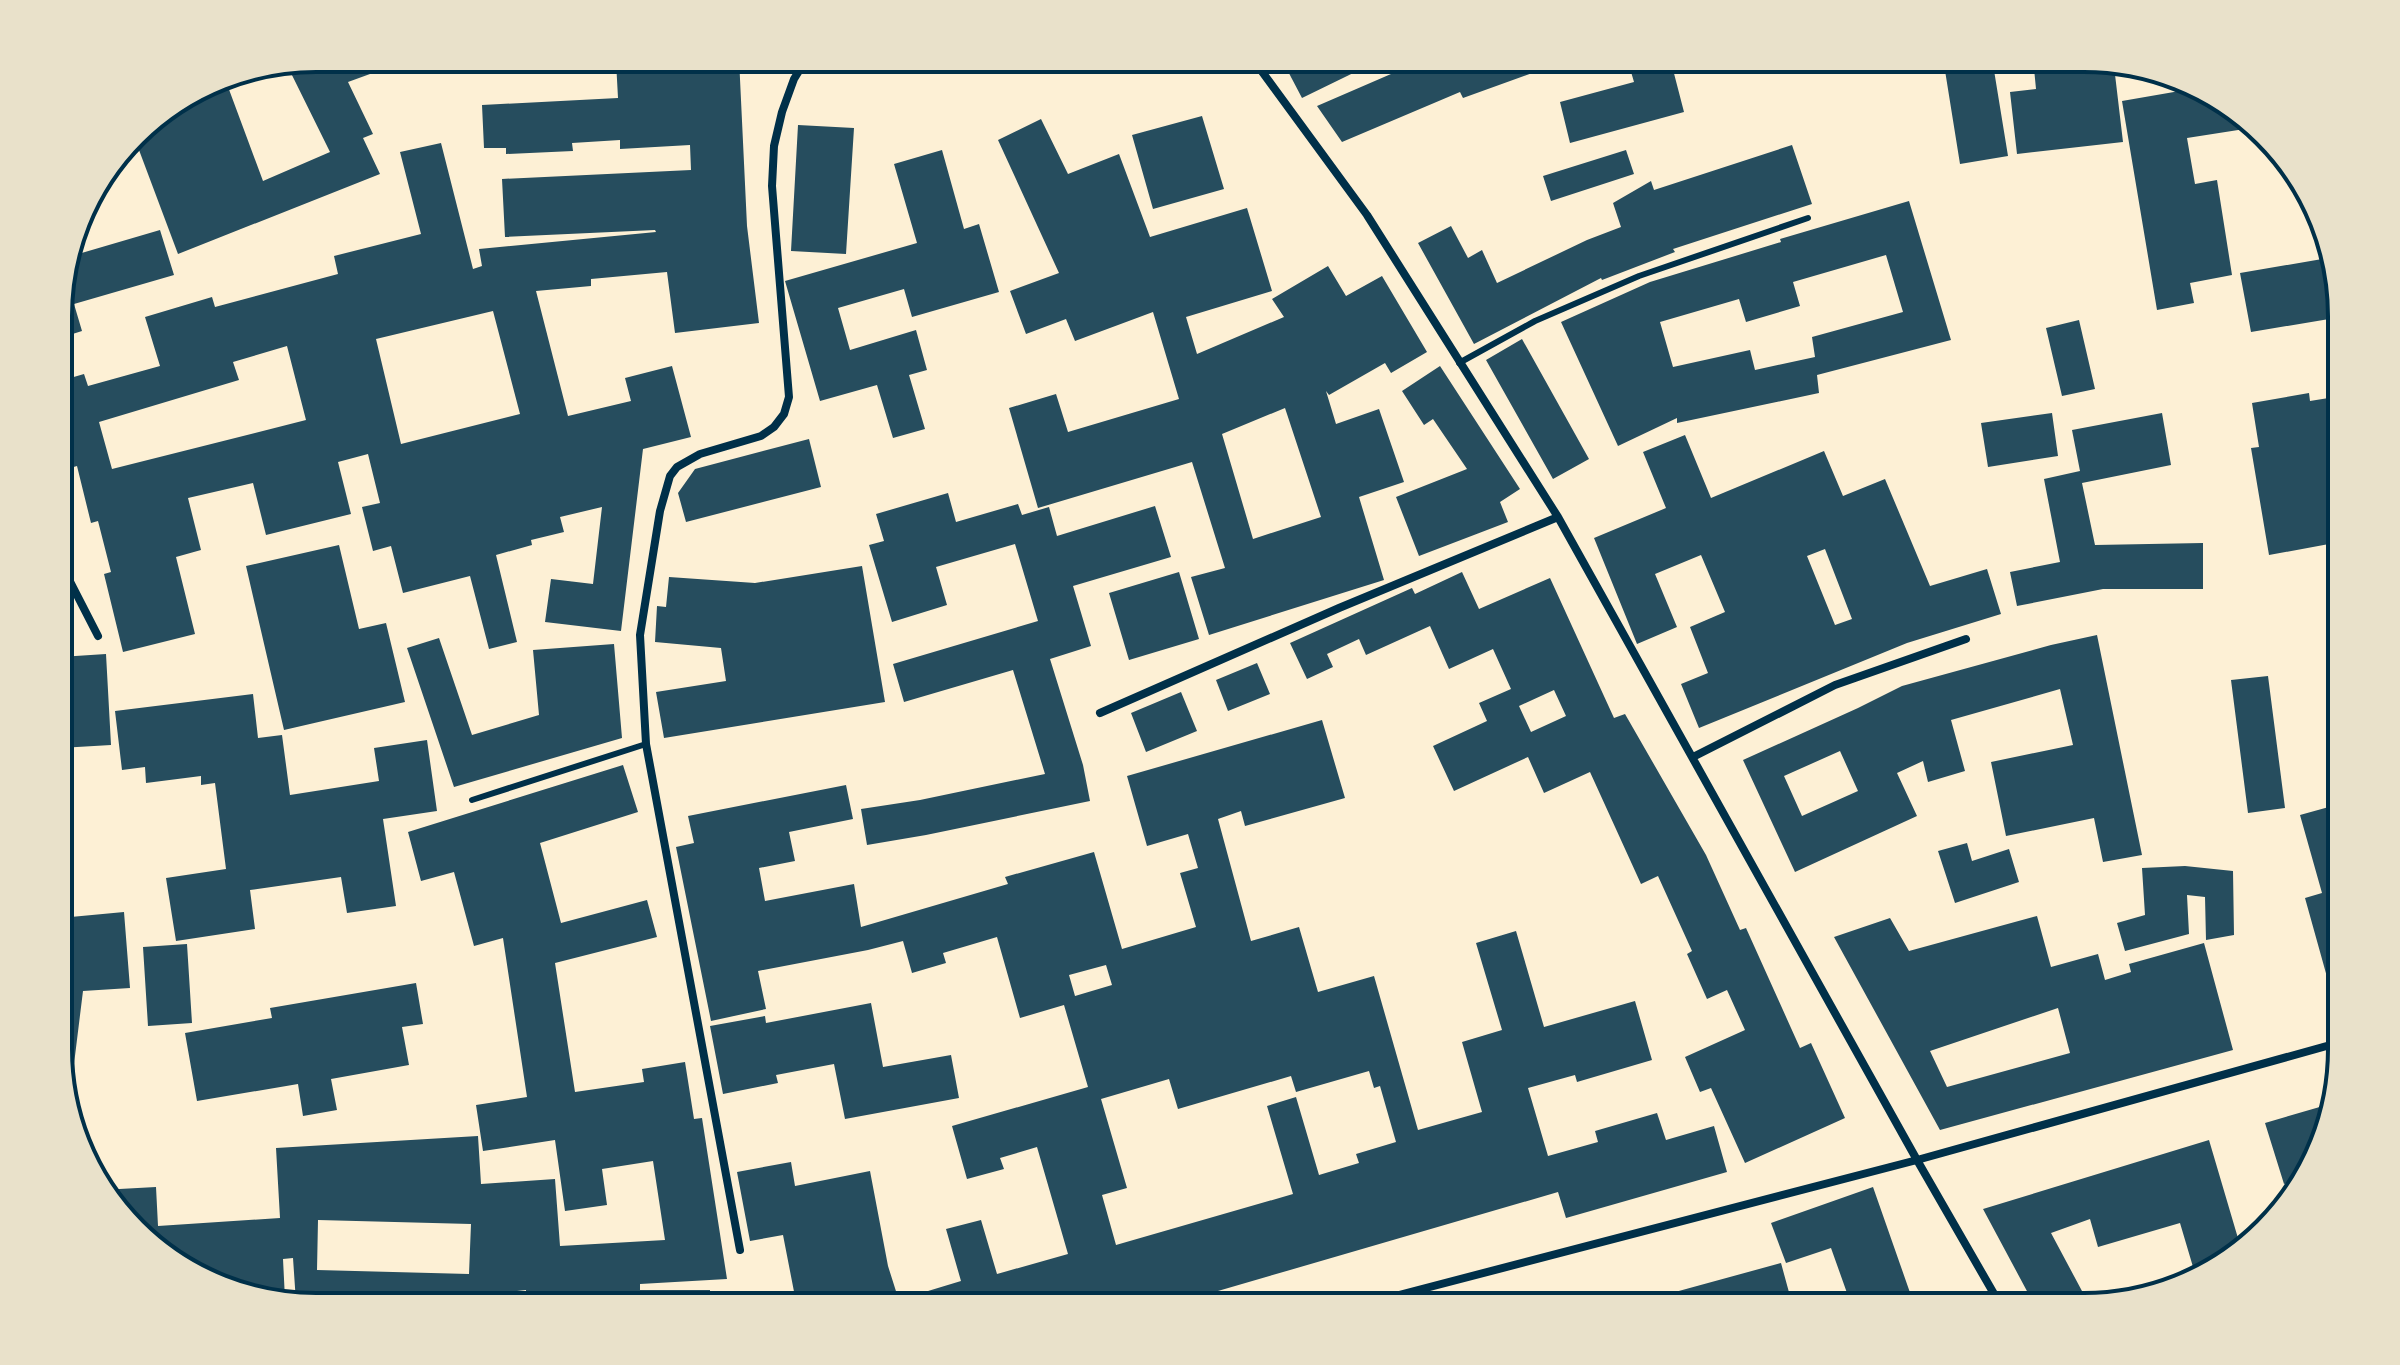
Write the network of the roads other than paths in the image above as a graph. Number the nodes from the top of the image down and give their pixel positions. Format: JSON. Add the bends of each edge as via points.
{"nodes":[{"id":1,"x":798,"y":72,"type":"edge"},
{"id":2,"x":1262,"y":72,"type":"edge"},
{"id":3,"x":1808,"y":218,"type":"dead end"},
{"id":4,"x":1459,"y":363,"type":"junction"},
{"id":5,"x":1558,"y":517,"type":"junction"},
{"id":6,"x":72,"y":585,"type":"edge"},
{"id":7,"x":98,"y":636,"type":"dead end"},
{"id":8,"x":1966,"y":639,"type":"dead end"},
{"id":9,"x":1100,"y":713,"type":"dead end"},
{"id":10,"x":646,"y":744,"type":"junction"},
{"id":11,"x":1693,"y":757,"type":"junction"},
{"id":12,"x":472,"y":800,"type":"dead end"},
{"id":13,"x":2327,"y":1046,"type":"edge"},
{"id":14,"x":1917,"y":1160,"type":"junction"},
{"id":15,"x":740,"y":1250,"type":"dead end"},
{"id":16,"x":1409,"y":1292,"type":"edge"},
{"id":17,"x":1993,"y":1292,"type":"edge"}],
"edges":[{"from":1,"to":10,"type":"street","via":[[774,146],[772,186],[789,397],[784,414],[761,436],[700,454],[670,476],[640,635]]},
{"from":2,"to":4,"type":"street","via":[[1367,215]]},
{"from":3,"to":4,"type":"lane","via":[[1639,276],[1535,321]]},
{"from":4,"to":5,"type":"street"},
{"from":5,"to":9,"type":"street"},
{"from":5,"to":11,"type":"street"},
{"from":6,"to":7,"type":"street"},
{"from":8,"to":11,"type":"street","via":[[1835,685]]},
{"from":10,"to":12,"type":"lane"},
{"from":10,"to":15,"type":"street"},
{"from":11,"to":14,"type":"street"},
{"from":13,"to":14,"type":"street"},
{"from":14,"to":16,"type":"street"},
{"from":14,"to":17,"type":"street"}]}
